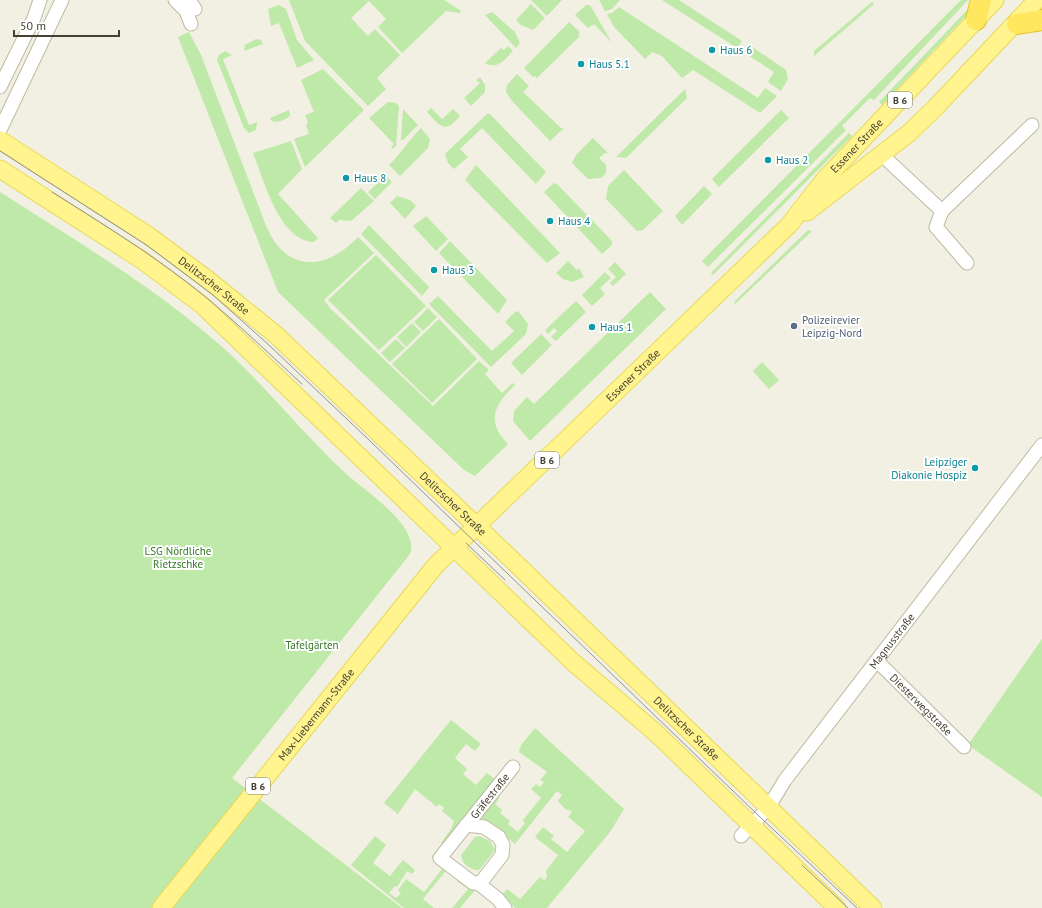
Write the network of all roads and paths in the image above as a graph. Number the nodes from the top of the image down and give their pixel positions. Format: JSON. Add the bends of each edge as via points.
{"nodes":[{"id":1,"x":40,"y":0,"type":"edge"},
{"id":2,"x":62,"y":0,"type":"edge"},
{"id":3,"x":175,"y":0,"type":"edge"},
{"id":4,"x":981,"y":0,"type":"edge"},
{"id":5,"x":995,"y":0,"type":"edge"},
{"id":6,"x":1038,"y":0,"type":"edge"},
{"id":7,"x":976,"y":20,"type":"junction"},
{"id":8,"x":1042,"y":20,"type":"edge"},
{"id":9,"x":191,"y":24,"type":"dead end"},
{"id":10,"x":1017,"y":24,"type":"junction"},
{"id":11,"x":0,"y":87,"type":"edge"},
{"id":12,"x":1032,"y":125,"type":"dead end"},
{"id":13,"x":0,"y":130,"type":"edge"},
{"id":14,"x":0,"y":140,"type":"edge"},
{"id":15,"x":882,"y":155,"type":"junction"},
{"id":16,"x":0,"y":169,"type":"edge"},
{"id":17,"x":942,"y":211,"type":"junction"},
{"id":18,"x":789,"y":225,"type":"junction"},
{"id":19,"x":967,"y":263,"type":"dead end"},
{"id":20,"x":1042,"y":445,"type":"edge"},
{"id":21,"x":477,"y":527,"type":"junction"},
{"id":22,"x":454,"y":548,"type":"junction"},
{"id":23,"x":877,"y":661,"type":"junction"},
{"id":24,"x":964,"y":747,"type":"dead end"},
{"id":25,"x":513,"y":767,"type":"dead end"},
{"id":26,"x":768,"y":808,"type":"junction"},
{"id":27,"x":466,"y":825,"type":"junction"},
{"id":28,"x":746,"y":831,"type":"junction"},
{"id":29,"x":478,"y":883,"type":"junction"},
{"id":30,"x":161,"y":908,"type":"edge"},
{"id":31,"x":505,"y":908,"type":"edge"},
{"id":32,"x":837,"y":908,"type":"edge"},
{"id":33,"x":873,"y":908,"type":"edge"}],
"edges":[{"from":1,"to":11,"type":"street","via":[[34,18]]},
{"from":2,"to":13,"type":"street"},
{"from":3,"to":9,"type":"street","via":[[186,11]]},
{"from":4,"to":7,"type":"highway"},
{"from":5,"to":7,"type":"main road","name":"Essener Straße","number":"B 6"},
{"from":6,"to":10,"type":"main road","name":"Essener Straße","number":"B 6"},
{"from":7,"to":18,"type":"main road","name":"Essener Straße","number":"B 6","via":[[824,180]]},
{"from":8,"to":10,"type":"highway"},
{"from":10,"to":15,"type":"main road","name":"Essener Straße","number":"B 6","via":[[934,109]]},
{"from":12,"to":17,"type":"street"},
{"from":14,"to":21,"type":"main road","name":"Delitzscher Straße","via":[[149,236],[275,334]]},
{"from":15,"to":17,"type":"street"},
{"from":15,"to":18,"type":"main road","name":"Essener Straße","number":"B 6"},
{"from":16,"to":22,"type":"main road","name":"Delitzscher Straße","via":[[142,260],[202,305]]},
{"from":17,"to":19,"type":"street","via":[[936,227]]},
{"from":18,"to":21,"type":"main road","name":"Essener Straße","number":"B 6"},
{"from":20,"to":23,"type":"street","name":"Magnusstraße"},
{"from":21,"to":22,"type":"main road","name":"Max-Liebermann-Straße","number":"B 6"},
{"from":21,"to":26,"type":"main road","name":"Delitzscher Straße"},
{"from":22,"to":28,"type":"main road","name":"Delitzscher Straße","via":[[593,681],[656,733]]},
{"from":22,"to":30,"type":"main road","name":"Max-Liebermann-Straße","number":"B 6","via":[[436,565],[399,610]]},
{"from":23,"to":24,"type":"street","name":"Diesterwegstraße"},
{"from":23,"to":26,"type":"street","name":"Magnusstraße","via":[[785,780]]},
{"from":25,"to":27,"type":"street","name":"Gräfestraße"},
{"from":26,"to":28,"type":"street","name":"Magnusstraße"},
{"from":26,"to":33,"type":"main road","name":"Delitzscher Straße"},
{"from":27,"to":29,"type":"street","name":"Gräfestraße","via":[[440,858],[473,883]]},
{"from":27,"to":29,"type":"street","name":"Gräfestraße","via":[[484,827],[499,837],[504,845],[502,855]]},
{"from":28,"to":32,"type":"main road","name":"Delitzscher Straße"},
{"from":29,"to":31,"type":"street","name":"Gräfestraße"}]}
